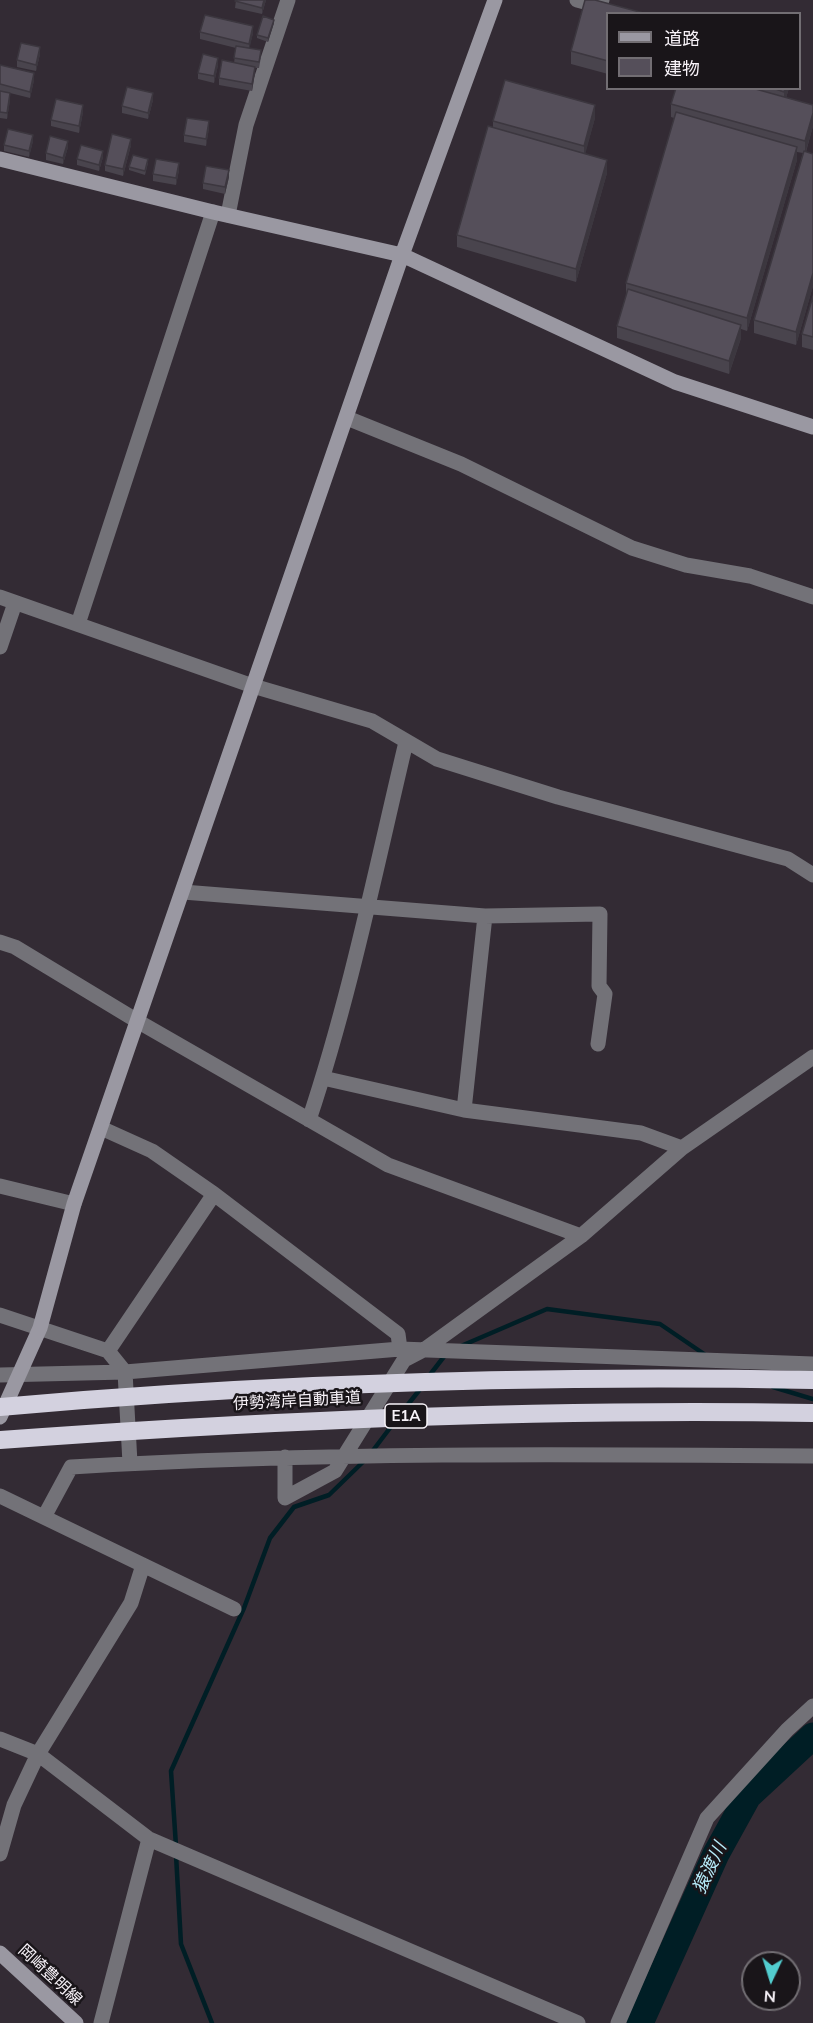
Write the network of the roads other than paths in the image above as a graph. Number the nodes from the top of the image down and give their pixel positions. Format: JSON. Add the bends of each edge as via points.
{"nodes":[{"id":1,"x":288,"y":0,"type":"edge"},
{"id":2,"x":495,"y":0,"type":"edge"},
{"id":3,"x":577,"y":0,"type":"edge"},
{"id":4,"x":602,"y":0,"type":"edge"},
{"id":5,"x":0,"y":159,"type":"edge"},
{"id":6,"x":213,"y":212,"type":"junction"},
{"id":7,"x":228,"y":215,"type":"junction"},
{"id":8,"x":402,"y":255,"type":"junction"},
{"id":9,"x":347,"y":418,"type":"junction"},
{"id":10,"x":813,"y":427,"type":"edge"},
{"id":11,"x":0,"y":597,"type":"edge"},
{"id":12,"x":813,"y":597,"type":"edge"},
{"id":13,"x":15,"y":603,"type":"junction"},
{"id":14,"x":78,"y":624,"type":"junction"},
{"id":15,"x":0,"y":647,"type":"edge"},
{"id":16,"x":253,"y":686,"type":"junction"},
{"id":17,"x":406,"y":742,"type":"junction"},
{"id":18,"x":813,"y":875,"type":"edge"},
{"id":19,"x":183,"y":892,"type":"junction"},
{"id":20,"x":367,"y":908,"type":"junction"},
{"id":21,"x":486,"y":916,"type":"junction"},
{"id":22,"x":0,"y":942,"type":"edge"},
{"id":23,"x":139,"y":1022,"type":"junction"},
{"id":24,"x":598,"y":1044,"type":"dead end"},
{"id":25,"x":813,"y":1057,"type":"edge"},
{"id":26,"x":323,"y":1078,"type":"junction"},
{"id":27,"x":464,"y":1110,"type":"junction"},
{"id":28,"x":309,"y":1120,"type":"junction"},
{"id":29,"x":100,"y":1128,"type":"junction"},
{"id":30,"x":682,"y":1148,"type":"junction"},
{"id":31,"x":0,"y":1186,"type":"edge"},
{"id":32,"x":214,"y":1194,"type":"junction"},
{"id":33,"x":74,"y":1204,"type":"junction"},
{"id":34,"x":581,"y":1236,"type":"junction"},
{"id":35,"x":0,"y":1315,"type":"edge"},
{"id":36,"x":40,"y":1328,"type":"junction"},
{"id":37,"x":400,"y":1348,"type":"junction"},
{"id":38,"x":425,"y":1349,"type":"junction"},
{"id":39,"x":108,"y":1351,"type":"junction"},
{"id":40,"x":813,"y":1364,"type":"edge"},
{"id":41,"x":125,"y":1372,"type":"junction"},
{"id":42,"x":18,"y":1374,"type":"junction"},
{"id":43,"x":0,"y":1375,"type":"edge"},
{"id":44,"x":813,"y":1380,"type":"edge"},
{"id":45,"x":0,"y":1407,"type":"edge"},
{"id":46,"x":813,"y":1413,"type":"edge"},
{"id":47,"x":0,"y":1417,"type":"edge"},
{"id":48,"x":0,"y":1440,"type":"edge"},
{"id":49,"x":285,"y":1456,"type":"junction"},
{"id":50,"x":813,"y":1456,"type":"edge"},
{"id":51,"x":345,"y":1457,"type":"junction"},
{"id":52,"x":130,"y":1463,"type":"junction"},
{"id":53,"x":0,"y":1496,"type":"edge"},
{"id":54,"x":44,"y":1517,"type":"junction"},
{"id":55,"x":143,"y":1565,"type":"junction"},
{"id":56,"x":234,"y":1609,"type":"dead end"},
{"id":57,"x":813,"y":1706,"type":"edge"},
{"id":58,"x":0,"y":1739,"type":"edge"},
{"id":59,"x":38,"y":1754,"type":"junction"},
{"id":60,"x":149,"y":1839,"type":"junction"},
{"id":61,"x":0,"y":1854,"type":"edge"},
{"id":62,"x":0,"y":1953,"type":"edge"},
{"id":63,"x":76,"y":2023,"type":"edge"},
{"id":64,"x":101,"y":2023,"type":"edge"},
{"id":65,"x":578,"y":2023,"type":"edge"},
{"id":66,"x":618,"y":2023,"type":"edge"}],
"edges":[{"from":1,"to":7,"type":"street","via":[[246,125]]},
{"from":2,"to":8,"type":"street"},
{"from":3,"to":4,"type":"street","via":[[596,5]]},
{"from":5,"to":6,"type":"street"},
{"from":6,"to":7,"type":"street"},
{"from":6,"to":14,"type":"street"},
{"from":7,"to":8,"type":"street"},
{"from":8,"to":9,"type":"street"},
{"from":8,"to":10,"type":"street","via":[[675,382]]},
{"from":9,"to":12,"type":"street","via":[[461,464],[632,548],[686,565],[750,576]]},
{"from":9,"to":16,"type":"street"},
{"from":11,"to":13,"type":"street"},
{"from":13,"to":14,"type":"street"},
{"from":13,"to":15,"type":"street"},
{"from":14,"to":16,"type":"street"},
{"from":16,"to":17,"type":"street","via":[[372,721]]},
{"from":16,"to":19,"type":"street"},
{"from":17,"to":18,"type":"street","via":[[437,759],[558,797],[788,859]]},
{"from":17,"to":20,"type":"street"},
{"from":19,"to":20,"type":"street"},
{"from":19,"to":23,"type":"street"},
{"from":20,"to":21,"type":"street"},
{"from":20,"to":26,"type":"street"},
{"from":21,"to":24,"type":"street","via":[[600,914],[599,986],[604,994]]},
{"from":21,"to":27,"type":"street"},
{"from":22,"to":23,"type":"street"},
{"from":23,"to":28,"type":"street"},
{"from":23,"to":29,"type":"street"},
{"from":25,"to":30,"type":"street"},
{"from":26,"to":27,"type":"street"},
{"from":26,"to":28,"type":"street"},
{"from":27,"to":30,"type":"street","via":[[641,1133]]},
{"from":28,"to":34,"type":"street","via":[[388,1164]]},
{"from":29,"to":32,"type":"street","via":[[152,1151]]},
{"from":29,"to":33,"type":"street"},
{"from":30,"to":34,"type":"street"},
{"from":31,"to":33,"type":"street"},
{"from":32,"to":37,"type":"street","via":[[398,1334]]},
{"from":32,"to":39,"type":"street"},
{"from":33,"to":36,"type":"street"},
{"from":34,"to":38,"type":"street"},
{"from":35,"to":36,"type":"street"},
{"from":36,"to":39,"type":"street"},
{"from":36,"to":42,"type":"street"},
{"from":37,"to":38,"type":"street"},
{"from":37,"to":41,"type":"street"},
{"from":38,"to":40,"type":"street"},
{"from":38,"to":51,"type":"street","via":[[404,1360]]},
{"from":39,"to":41,"type":"street"},
{"from":41,"to":42,"type":"street"},
{"from":41,"to":52,"type":"street"},
{"from":42,"to":43,"type":"street"},
{"from":42,"to":47,"type":"street"},
{"from":44,"to":45,"type":"highway","name":"伊勢湾岸自動車道","number":"E1A","via":[[692,1378],[244,1390]]},
{"from":46,"to":48,"type":"highway","name":"伊勢湾岸自動車道","number":"E1A","via":[[488,1412]]},
{"from":49,"to":51,"type":"street"},
{"from":49,"to":51,"type":"street","via":[[285,1498],[335,1471]]},
{"from":49,"to":52,"type":"street"},
{"from":50,"to":51,"type":"street"},
{"from":52,"to":54,"type":"street","via":[[72,1467]]},
{"from":53,"to":54,"type":"street"},
{"from":54,"to":55,"type":"street"},
{"from":55,"to":56,"type":"street"},
{"from":55,"to":59,"type":"street","via":[[131,1603]]},
{"from":57,"to":66,"type":"street","via":[[707,1818]]},
{"from":58,"to":59,"type":"street"},
{"from":59,"to":60,"type":"street"},
{"from":59,"to":61,"type":"street","via":[[14,1805]]},
{"from":60,"to":64,"type":"street"},
{"from":60,"to":65,"type":"street"},
{"from":62,"to":63,"type":"street","name":"岡崎豊明線"}]}
